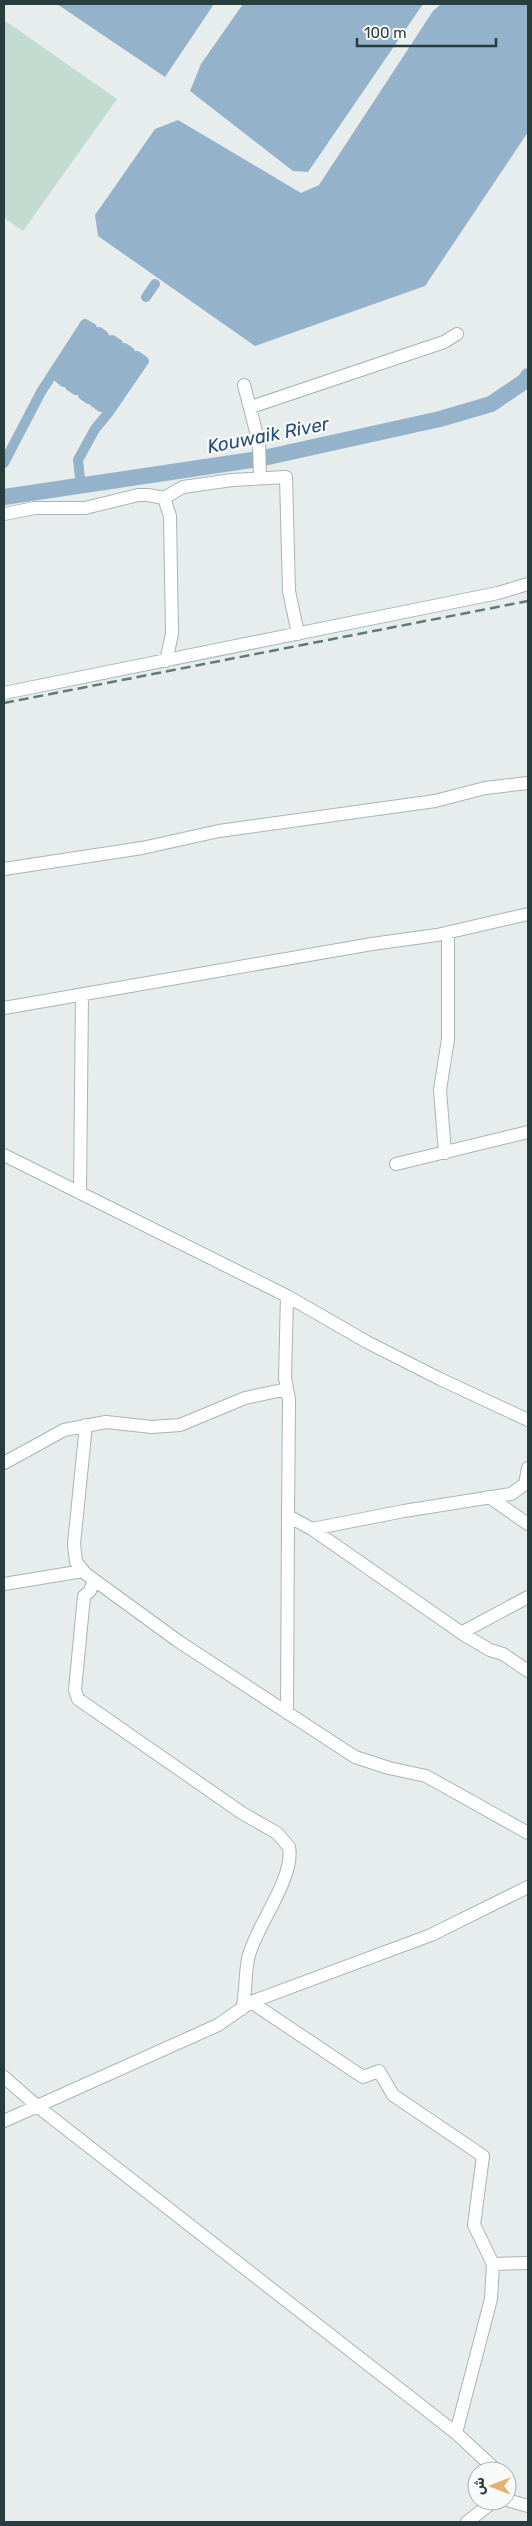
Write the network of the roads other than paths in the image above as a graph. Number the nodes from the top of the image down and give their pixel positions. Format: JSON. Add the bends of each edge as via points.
{"nodes":[{"id":1,"x":457,"y":334,"type":"dead end"},
{"id":2,"x":244,"y":385,"type":"dead end"},
{"id":3,"x":251,"y":407,"type":"junction"},
{"id":4,"x":260,"y":478,"type":"junction"},
{"id":5,"x":164,"y":498,"type":"junction"},
{"id":6,"x":4,"y":514,"type":"edge"},
{"id":7,"x":528,"y":584,"type":"edge"},
{"id":8,"x":298,"y":634,"type":"junction"},
{"id":9,"x":166,"y":661,"type":"junction"},
{"id":10,"x":4,"y":684,"type":"edge"},
{"id":11,"x":24,"y":689,"type":"junction"},
{"id":12,"x":4,"y":693,"type":"edge"},
{"id":13,"x":528,"y":783,"type":"edge"},
{"id":14,"x":4,"y":869,"type":"edge"},
{"id":15,"x":528,"y":914,"type":"edge"},
{"id":16,"x":448,"y":933,"type":"junction"},
{"id":17,"x":82,"y":996,"type":"junction"},
{"id":18,"x":4,"y":1008,"type":"edge"},
{"id":19,"x":528,"y":1132,"type":"edge"},
{"id":20,"x":444,"y":1153,"type":"junction"},
{"id":21,"x":4,"y":1155,"type":"edge"},
{"id":22,"x":396,"y":1164,"type":"dead end"},
{"id":23,"x":80,"y":1193,"type":"junction"},
{"id":24,"x":287,"y":1296,"type":"junction"},
{"id":25,"x":287,"y":1389,"type":"junction"},
{"id":26,"x":528,"y":1420,"type":"edge"},
{"id":27,"x":86,"y":1425,"type":"junction"},
{"id":28,"x":4,"y":1463,"type":"edge"},
{"id":29,"x":528,"y":1468,"type":"edge"},
{"id":30,"x":489,"y":1497,"type":"junction"},
{"id":31,"x":288,"y":1516,"type":"junction"},
{"id":32,"x":528,"y":1524,"type":"edge"},
{"id":33,"x":312,"y":1529,"type":"junction"},
{"id":34,"x":83,"y":1571,"type":"junction"},
{"id":35,"x":94,"y":1580,"type":"junction"},
{"id":36,"x":4,"y":1584,"type":"edge"},
{"id":37,"x":528,"y":1597,"type":"edge"},
{"id":38,"x":461,"y":1632,"type":"junction"},
{"id":39,"x":528,"y":1671,"type":"edge"},
{"id":40,"x":287,"y":1713,"type":"junction"},
{"id":41,"x":528,"y":1833,"type":"edge"},
{"id":42,"x":528,"y":1887,"type":"edge"},
{"id":43,"x":246,"y":2006,"type":"junction"},
{"id":44,"x":4,"y":2078,"type":"edge"},
{"id":45,"x":37,"y":2106,"type":"junction"},
{"id":46,"x":4,"y":2121,"type":"edge"},
{"id":47,"x":528,"y":2263,"type":"edge"},
{"id":48,"x":493,"y":2264,"type":"junction"},
{"id":49,"x":456,"y":2433,"type":"junction"},
{"id":50,"x":486,"y":2461,"type":"edge"},
{"id":51,"x":482,"y":2511,"type":"edge"},
{"id":52,"x":468,"y":2522,"type":"edge"}],
"edges":[{"from":1,"to":3,"type":"street","via":[[444,342]]},
{"from":2,"to":3,"type":"street"},
{"from":3,"to":4,"type":"street","via":[[259,443]]},
{"from":4,"to":5,"type":"street","via":[[182,487]]},
{"from":4,"to":8,"type":"street","via":[[286,477],[289,591]]},
{"from":5,"to":6,"type":"street","via":[[148,494],[85,508],[35,508]]},
{"from":5,"to":9,"type":"street","via":[[170,516],[172,634]]},
{"from":7,"to":8,"type":"street"},
{"from":8,"to":9,"type":"street"},
{"from":9,"to":11,"type":"street"},
{"from":10,"to":11,"type":"street","via":[[15,684]]},
{"from":11,"to":12,"type":"street"},
{"from":13,"to":14,"type":"street","via":[[485,788],[436,801],[219,831],[142,848]]},
{"from":15,"to":16,"type":"street"},
{"from":16,"to":17,"type":"street"},
{"from":16,"to":20,"type":"street","via":[[448,1039],[440,1090]]},
{"from":17,"to":18,"type":"street"},
{"from":17,"to":23,"type":"street"},
{"from":19,"to":20,"type":"street"},
{"from":20,"to":22,"type":"street"},
{"from":21,"to":23,"type":"street"},
{"from":23,"to":24,"type":"street"},
{"from":24,"to":25,"type":"street"},
{"from":24,"to":26,"type":"street","via":[[376,1346]]},
{"from":25,"to":27,"type":"street","via":[[245,1398],[180,1425],[152,1427],[106,1422]]},
{"from":25,"to":31,"type":"street"},
{"from":27,"to":28,"type":"street","via":[[64,1430]]},
{"from":27,"to":34,"type":"street","via":[[74,1544],[76,1562]]},
{"from":29,"to":30,"type":"street","via":[[525,1484],[518,1490]]},
{"from":30,"to":32,"type":"street"},
{"from":30,"to":33,"type":"street"},
{"from":31,"to":33,"type":"street"},
{"from":31,"to":40,"type":"street"},
{"from":33,"to":38,"type":"street"},
{"from":34,"to":35,"type":"street"},
{"from":34,"to":36,"type":"street"},
{"from":35,"to":40,"type":"street","via":[[178,1641]]},
{"from":35,"to":43,"type":"street","via":[[84,1596],[75,1690],[78,1699],[242,1813],[277,1833],[289,1847],[289,1863],[249,1955],[245,1977]]},
{"from":37,"to":38,"type":"street"},
{"from":38,"to":39,"type":"street"},
{"from":40,"to":41,"type":"street","via":[[355,1757],[426,1776]]},
{"from":42,"to":43,"type":"street","via":[[431,1935]]},
{"from":43,"to":45,"type":"street","via":[[218,2025]]},
{"from":43,"to":48,"type":"street","via":[[363,2077],[379,2071],[393,2095],[483,2156],[474,2225]]},
{"from":44,"to":45,"type":"street"},
{"from":45,"to":46,"type":"street"},
{"from":45,"to":49,"type":"street"},
{"from":47,"to":48,"type":"street"},
{"from":48,"to":49,"type":"street","via":[[491,2299]]},
{"from":49,"to":50,"type":"street"},
{"from":51,"to":52,"type":"street"}]}
